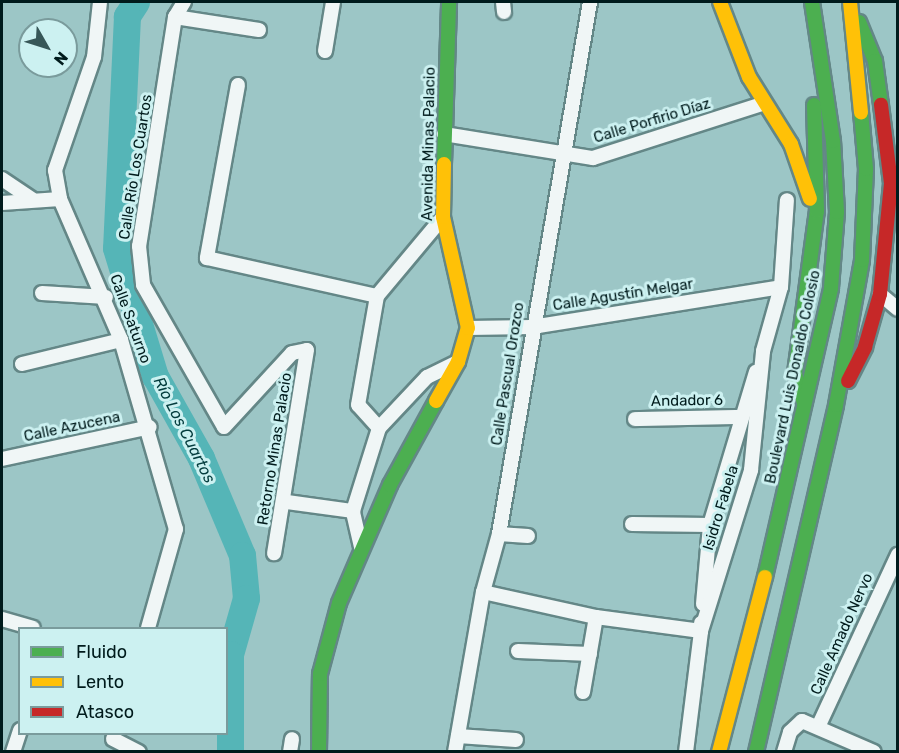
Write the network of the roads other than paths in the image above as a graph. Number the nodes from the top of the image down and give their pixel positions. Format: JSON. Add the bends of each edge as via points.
{"nodes":[{"id":1,"x":100,"y":2,"type":"edge"},
{"id":2,"x":184,"y":2,"type":"edge"},
{"id":3,"x":333,"y":2,"type":"edge"},
{"id":4,"x":449,"y":2,"type":"edge"},
{"id":5,"x":590,"y":2,"type":"edge"},
{"id":6,"x":720,"y":2,"type":"edge"},
{"id":7,"x":812,"y":2,"type":"edge"},
{"id":8,"x":850,"y":3,"type":"edge"},
{"id":9,"x":175,"y":17,"type":"junction"},
{"id":10,"x":260,"y":30,"type":"dead end"},
{"id":11,"x":325,"y":51,"type":"dead end"},
{"id":12,"x":822,"y":80,"type":"junction"},
{"id":13,"x":238,"y":85,"type":"dead end"},
{"id":14,"x":762,"y":104,"type":"junction"},
{"id":15,"x":813,"y":110,"type":"junction"},
{"id":16,"x":444,"y":134,"type":"junction"},
{"id":17,"x":791,"y":144,"type":"junction"},
{"id":18,"x":562,"y":153,"type":"junction"},
{"id":19,"x":2,"y":179,"type":"edge"},
{"id":20,"x":32,"y":199,"type":"junction"},
{"id":21,"x":60,"y":199,"type":"junction"},
{"id":22,"x":787,"y":200,"type":"dead end"},
{"id":23,"x":2,"y":203,"type":"edge"},
{"id":24,"x":443,"y":217,"type":"junction"},
{"id":25,"x":815,"y":223,"type":"junction"},
{"id":26,"x":782,"y":286,"type":"junction"},
{"id":27,"x":42,"y":293,"type":"dead end"},
{"id":28,"x":880,"y":294,"type":"junction"},
{"id":29,"x":377,"y":296,"type":"junction"},
{"id":30,"x":106,"y":297,"type":"junction"},
{"id":31,"x":897,"y":309,"type":"edge"},
{"id":32,"x":532,"y":327,"type":"junction"},
{"id":33,"x":468,"y":328,"type":"junction"},
{"id":34,"x":122,"y":340,"type":"junction"},
{"id":35,"x":307,"y":350,"type":"joint"},
{"id":36,"x":763,"y":351,"type":"junction"},
{"id":37,"x":458,"y":362,"type":"junction"},
{"id":38,"x":22,"y":364,"type":"dead end"},
{"id":39,"x":806,"y":405,"type":"junction"},
{"id":40,"x":836,"y":405,"type":"junction"},
{"id":41,"x":740,"y":417,"type":"junction"},
{"id":42,"x":635,"y":419,"type":"dead end"},
{"id":43,"x":150,"y":427,"type":"junction"},
{"id":44,"x":379,"y":428,"type":"junction"},
{"id":45,"x":2,"y":459,"type":"edge"},
{"id":46,"x":287,"y":502,"type":"junction"},
{"id":47,"x":354,"y":511,"type":"junction"},
{"id":48,"x":632,"y":524,"type":"dead end"},
{"id":49,"x":710,"y":525,"type":"junction"},
{"id":50,"x":500,"y":534,"type":"junction"},
{"id":51,"x":528,"y":536,"type":"dead end"},
{"id":52,"x":361,"y":547,"type":"junction"},
{"id":53,"x":274,"y":553,"type":"dead end"},
{"id":54,"x":897,"y":555,"type":"edge"},
{"id":55,"x":892,"y":578,"type":"edge"},
{"id":56,"x":483,"y":592,"type":"junction"},
{"id":57,"x":596,"y":617,"type":"junction"},
{"id":58,"x":2,"y":619,"type":"edge"},
{"id":59,"x":30,"y":627,"type":"edge"},
{"id":60,"x":148,"y":627,"type":"edge"},
{"id":61,"x":701,"y":630,"type":"junction"},
{"id":62,"x":518,"y":651,"type":"dead end"},
{"id":63,"x":590,"y":654,"type":"junction"},
{"id":64,"x":735,"y":678,"type":"junction"},
{"id":65,"x":770,"y":685,"type":"junction"},
{"id":66,"x":583,"y":692,"type":"dead end"},
{"id":67,"x":818,"y":727,"type":"junction"},
{"id":68,"x":18,"y":735,"type":"edge"},
{"id":69,"x":458,"y":736,"type":"junction"},
{"id":70,"x":516,"y":740,"type":"dead end"},
{"id":71,"x":112,"y":741,"type":"edge"},
{"id":72,"x":13,"y":752,"type":"edge"},
{"id":73,"x":139,"y":752,"type":"edge"},
{"id":74,"x":318,"y":752,"type":"edge"},
{"id":75,"x":455,"y":752,"type":"edge"},
{"id":76,"x":686,"y":752,"type":"edge"},
{"id":77,"x":719,"y":752,"type":"edge"},
{"id":78,"x":726,"y":752,"type":"edge"},
{"id":79,"x":749,"y":752,"type":"edge"},
{"id":80,"x":756,"y":752,"type":"edge"},
{"id":81,"x":784,"y":752,"type":"edge"},
{"id":82,"x":874,"y":752,"type":"edge"}],
"edges":[{"from":1,"to":21,"type":"street","name":"Calle Saturno","via":[[94,57],[60,144],[55,170]]},
{"from":2,"to":9,"type":"street","name":"Calle Río Los Cuartos"},
{"from":3,"to":11,"type":"street"},
{"from":4,"to":16,"type":"main road","name":"Avenida Minas Palacio"},
{"from":5,"to":18,"type":"street","name":"Calle Pascual Orozco"},
{"from":6,"to":14,"type":"main road"},
{"from":7,"to":12,"type":"main road","name":"Boulevard Luis Donaldo Colosio"},
{"from":8,"to":28,"type":"main road","via":[[875,61],[884,107],[891,183]]},
{"from":8,"to":40,"type":"main road","via":[[866,169],[862,260]]},
{"from":9,"to":10,"type":"street"},
{"from":9,"to":35,"type":"street","name":"Calle Río Los Cuartos","via":[[139,246],[143,285],[224,427],[292,352]]},
{"from":12,"to":15,"type":"main road"},
{"from":12,"to":39,"type":"main road","name":"Boulevard Luis Donaldo Colosio","via":[[837,212],[831,288]]},
{"from":13,"to":29,"type":"street","via":[[207,258]]},
{"from":14,"to":17,"type":"main road"},
{"from":14,"to":18,"type":"street","name":"Calle Porfirio Díaz","via":[[593,158]]},
{"from":15,"to":17,"type":"main road","via":[[804,135]]},
{"from":15,"to":25,"type":"main road"},
{"from":16,"to":18,"type":"street","name":"Calle Porfirio Díaz"},
{"from":16,"to":24,"type":"main road","name":"Avenida Minas Palacio"},
{"from":17,"to":25,"type":"main road"},
{"from":18,"to":32,"type":"street","name":"Calle Pascual Orozco"},
{"from":19,"to":20,"type":"street"},
{"from":20,"to":21,"type":"street"},
{"from":20,"to":23,"type":"street"},
{"from":21,"to":30,"type":"street","name":"Calle Saturno"},
{"from":22,"to":26,"type":"street","name":"Isidro Fabela"},
{"from":24,"to":29,"type":"street"},
{"from":24,"to":33,"type":"main road","name":"Avenida Minas Palacio"},
{"from":25,"to":39,"type":"main road","via":[[795,373]]},
{"from":26,"to":32,"type":"street","name":"Calle Agustín Melgar"},
{"from":26,"to":36,"type":"street","name":"Isidro Fabela"},
{"from":27,"to":30,"type":"street"},
{"from":28,"to":31,"type":"street"},
{"from":28,"to":40,"type":"main road","via":[[865,347]]},
{"from":29,"to":44,"type":"street","via":[[358,405]]},
{"from":30,"to":34,"type":"street","name":"Calle Saturno"},
{"from":32,"to":33,"type":"street","name":"Calle Agustín Melgar"},
{"from":32,"to":50,"type":"street","name":"Calle Pascual Orozco"},
{"from":33,"to":37,"type":"main road","name":"Avenida Minas Palacio"},
{"from":34,"to":38,"type":"street"},
{"from":34,"to":43,"type":"street","name":"Calle Saturno"},
{"from":35,"to":46,"type":"street","name":"Retorno Minas Palacio"},
{"from":36,"to":41,"type":"street"},
{"from":36,"to":61,"type":"street","name":"Isidro Fabela","via":[[751,470]]},
{"from":37,"to":44,"type":"street","via":[[427,376]]},
{"from":37,"to":52,"type":"main road","name":"Avenida Minas Palacio"},
{"from":39,"to":64,"type":"main road","name":"Boulevard Luis Donaldo Colosio"},
{"from":40,"to":65,"type":"main road"},
{"from":41,"to":42,"type":"street","name":"Andador 6"},
{"from":41,"to":49,"type":"street"},
{"from":43,"to":45,"type":"street","name":"Calle Azucena"},
{"from":43,"to":60,"type":"street","name":"Calle Saturno","via":[[176,529]]},
{"from":44,"to":47,"type":"street","name":"Avenida Minas Palacio"},
{"from":46,"to":47,"type":"street"},
{"from":46,"to":53,"type":"street","name":"Retorno Minas Palacio"},
{"from":47,"to":52,"type":"street","name":"Avenida Minas Palacio"},
{"from":48,"to":49,"type":"street"},
{"from":49,"to":61,"type":"street"},
{"from":50,"to":51,"type":"street"},
{"from":50,"to":56,"type":"street","name":"Calle Pascual Orozco"},
{"from":52,"to":74,"type":"main road","name":"Avenida Minas Palacio","via":[[320,674]]},
{"from":54,"to":55,"type":"street","name":"Calle Amado Nervo"},
{"from":55,"to":67,"type":"street","name":"Calle Amado Nervo"},
{"from":56,"to":57,"type":"street"},
{"from":56,"to":69,"type":"street","name":"Calle Pascual Orozco"},
{"from":57,"to":61,"type":"street"},
{"from":57,"to":63,"type":"street"},
{"from":58,"to":59,"type":"street"},
{"from":61,"to":76,"type":"street","name":"Isidro Fabela"},
{"from":62,"to":63,"type":"street"},
{"from":63,"to":66,"type":"street"},
{"from":64,"to":77,"type":"main road","name":"Boulevard Luis Donaldo Colosio"},
{"from":64,"to":78,"type":"main road","via":[[739,686]]},
{"from":65,"to":79,"type":"main road","via":[[762,696]]},
{"from":65,"to":80,"type":"main road"},
{"from":67,"to":81,"type":"street","via":[[802,721],[795,724]]},
{"from":67,"to":82,"type":"street"},
{"from":68,"to":72,"type":"street"},
{"from":69,"to":70,"type":"street"},
{"from":69,"to":75,"type":"street","name":"Calle Pascual Orozco"},
{"from":71,"to":73,"type":"street"}]}
